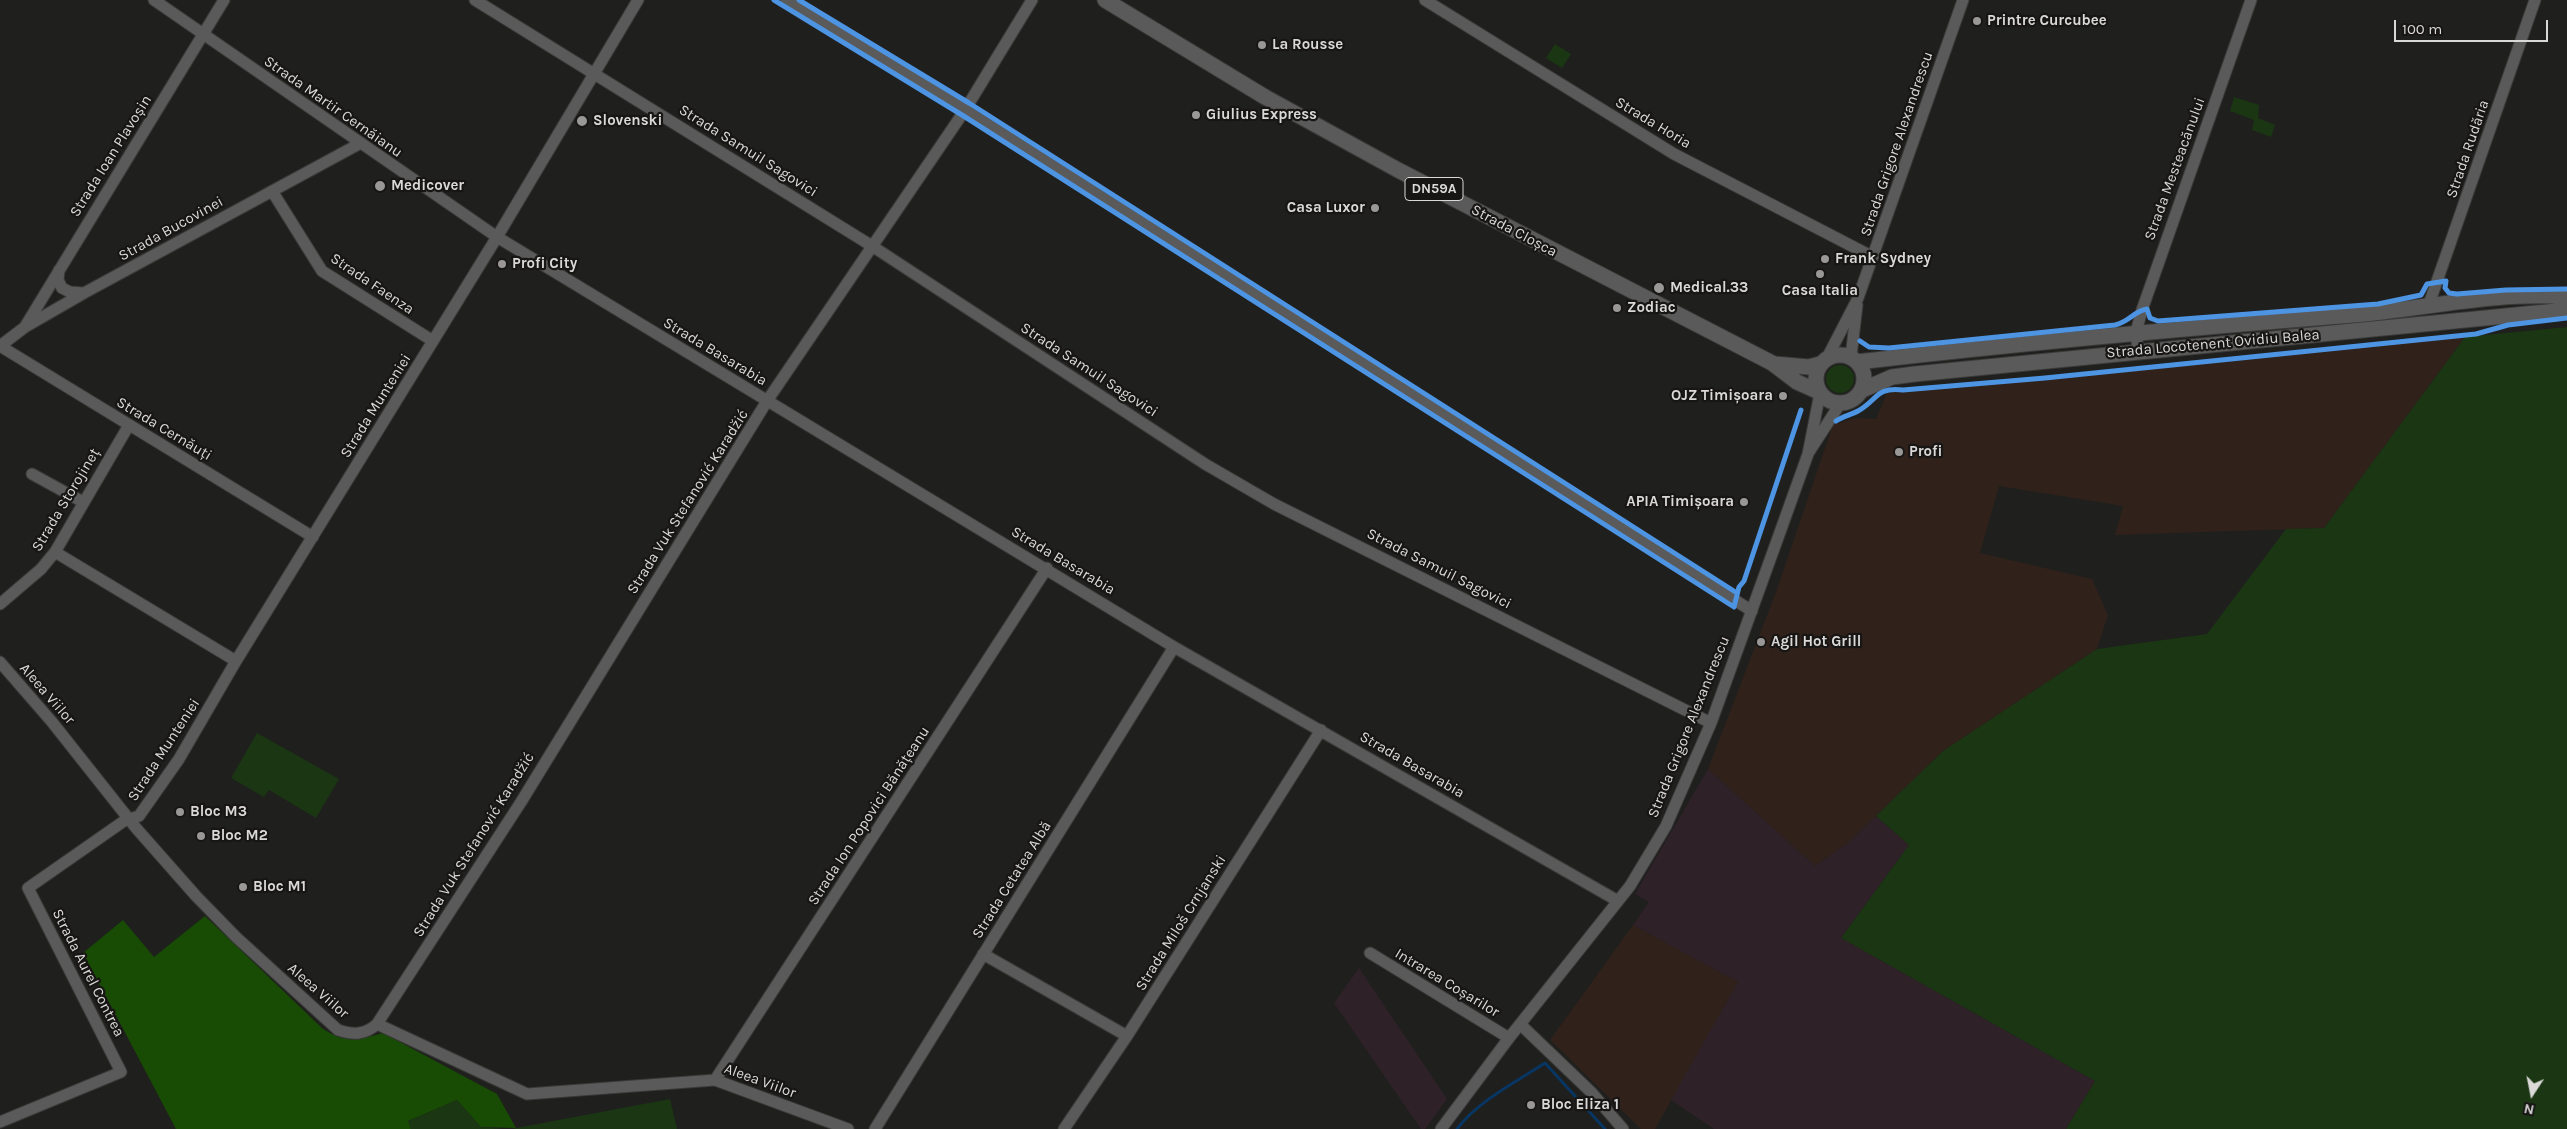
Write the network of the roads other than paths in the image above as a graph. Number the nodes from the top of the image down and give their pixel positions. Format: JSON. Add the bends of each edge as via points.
{"nodes":[{"id":1,"x":154,"y":0,"type":"edge"},
{"id":2,"x":224,"y":0,"type":"edge"},
{"id":3,"x":474,"y":0,"type":"edge"},
{"id":4,"x":638,"y":0,"type":"edge"},
{"id":5,"x":786,"y":0,"type":"edge"},
{"id":6,"x":1032,"y":0,"type":"edge"},
{"id":7,"x":1105,"y":0,"type":"edge"},
{"id":8,"x":1425,"y":0,"type":"edge"},
{"id":9,"x":1963,"y":0,"type":"edge"},
{"id":10,"x":2252,"y":0,"type":"edge"},
{"id":11,"x":2536,"y":0,"type":"edge"},
{"id":12,"x":203,"y":34,"type":"junction"},
{"id":13,"x":593,"y":74,"type":"junction"},
{"id":14,"x":965,"y":110,"type":"junction"},
{"id":15,"x":359,"y":144,"type":"junction"},
{"id":16,"x":272,"y":191,"type":"junction"},
{"id":17,"x":497,"y":238,"type":"junction"},
{"id":18,"x":872,"y":246,"type":"junction"},
{"id":19,"x":1873,"y":257,"type":"junction"},
{"id":20,"x":59,"y":269,"type":"junction"},
{"id":21,"x":84,"y":293,"type":"junction"},
{"id":22,"x":2567,"y":297,"type":"edge"},
{"id":23,"x":1858,"y":298,"type":"junction"},
{"id":24,"x":2428,"y":307,"type":"junction"},
{"id":25,"x":2567,"y":310,"type":"edge"},
{"id":26,"x":25,"y":327,"type":"junction"},
{"id":27,"x":2136,"y":332,"type":"junction"},
{"id":28,"x":433,"y":342,"type":"junction"},
{"id":29,"x":0,"y":346,"type":"edge"},
{"id":30,"x":2138,"y":351,"type":"junction"},
{"id":31,"x":1854,"y":360,"type":"junction"},
{"id":32,"x":1824,"y":361,"type":"junction"},
{"id":33,"x":1772,"y":363,"type":"junction"},
{"id":34,"x":1862,"y":390,"type":"junction"},
{"id":35,"x":1819,"y":392,"type":"junction"},
{"id":36,"x":767,"y":402,"type":"junction"},
{"id":37,"x":1840,"y":404,"type":"junction"},
{"id":38,"x":129,"y":425,"type":"junction"},
{"id":39,"x":1808,"y":454,"type":"junction"},
{"id":40,"x":32,"y":474,"type":"dead end"},
{"id":41,"x":83,"y":502,"type":"junction"},
{"id":42,"x":313,"y":537,"type":"junction"},
{"id":43,"x":55,"y":552,"type":"junction"},
{"id":44,"x":1047,"y":568,"type":"junction"},
{"id":45,"x":0,"y":604,"type":"edge"},
{"id":46,"x":1752,"y":611,"type":"junction"},
{"id":47,"x":1174,"y":647,"type":"junction"},
{"id":48,"x":236,"y":661,"type":"junction"},
{"id":49,"x":0,"y":662,"type":"edge"},
{"id":50,"x":1711,"y":723,"type":"junction"},
{"id":51,"x":1321,"y":730,"type":"junction"},
{"id":52,"x":130,"y":819,"type":"junction"},
{"id":53,"x":28,"y":888,"type":"joint"},
{"id":54,"x":1618,"y":901,"type":"junction"},
{"id":55,"x":1370,"y":953,"type":"dead end"},
{"id":56,"x":983,"y":954,"type":"junction"},
{"id":57,"x":377,"y":1024,"type":"junction"},
{"id":58,"x":1520,"y":1024,"type":"junction"},
{"id":59,"x":1127,"y":1036,"type":"junction"},
{"id":60,"x":1508,"y":1038,"type":"junction"},
{"id":61,"x":715,"y":1080,"type":"junction"},
{"id":62,"x":0,"y":1122,"type":"edge"},
{"id":63,"x":848,"y":1129,"type":"edge"},
{"id":64,"x":875,"y":1129,"type":"edge"},
{"id":65,"x":1064,"y":1129,"type":"edge"},
{"id":66,"x":1441,"y":1129,"type":"edge"},
{"id":67,"x":1623,"y":1129,"type":"edge"}],
"edges":[{"from":1,"to":12,"type":"street","name":"Strada Martir Cernăianu"},
{"from":2,"to":12,"type":"street","name":"Strada Ioan Plavoșin"},
{"from":3,"to":13,"type":"street","name":"Strada Samuil Sagovici"},
{"from":4,"to":13,"type":"street","name":"Strada Munteniei"},
{"from":5,"to":14,"type":"street"},
{"from":6,"to":14,"type":"street","name":"Strada Vuk Stefanović Karadžić"},
{"from":7,"to":33,"type":"main road","name":"Strada Cloșca","number":"DN59A","via":[[1265,97],[1398,170]]},
{"from":8,"to":19,"type":"street","name":"Strada Horia","via":[[1674,154]]},
{"from":9,"to":19,"type":"street","name":"Strada Grigore Alexandrescu"},
{"from":10,"to":27,"type":"street","name":"Strada Mesteacănului","via":[[2164,244]]},
{"from":11,"to":24,"type":"street","name":"Strada Rudăria"},
{"from":12,"to":15,"type":"street","name":"Strada Martir Cernăianu"},
{"from":12,"to":20,"type":"street","name":"Strada Ioan Plavoșin"},
{"from":13,"to":17,"type":"street","name":"Strada Munteniei"},
{"from":13,"to":18,"type":"street","name":"Strada Samuil Sagovici"},
{"from":14,"to":18,"type":"street","name":"Strada Vuk Stefanović Karadžić"},
{"from":14,"to":46,"type":"street"},
{"from":15,"to":16,"type":"street","name":"Strada Bucovinei"},
{"from":15,"to":17,"type":"street","name":"Strada Martir Cernăianu"},
{"from":16,"to":21,"type":"street","name":"Strada Bucovinei"},
{"from":16,"to":28,"type":"street","name":"Strada Faenza","via":[[322,271]]},
{"from":17,"to":28,"type":"street","name":"Strada Munteniei"},
{"from":17,"to":36,"type":"street","name":"Strada Basarabia"},
{"from":18,"to":36,"type":"street","name":"Strada Vuk Stefanović Karadžić"},
{"from":18,"to":50,"type":"street","name":"Strada Samuil Sagovici","via":[[1205,464],[1274,504]]},
{"from":19,"to":23,"type":"street","name":"Strada Grigore Alexandrescu"},
{"from":20,"to":21,"type":"street","via":[[58,280],[62,288]]},
{"from":20,"to":26,"type":"street","name":"Strada Ioan Plavoșin"},
{"from":21,"to":26,"type":"street","name":"Strada Bucovinei"},
{"from":22,"to":24,"type":"main road","name":"Strada Locotenent Ovidiu Balea","number":"DN59A","via":[[2505,298]]},
{"from":23,"to":31,"type":"street","name":"Strada Grigore Alexandrescu"},
{"from":23,"to":32,"type":"street","name":"Strada Grigore Alexandrescu"},
{"from":24,"to":27,"type":"main road","name":"Strada Locotenent Ovidiu Balea","number":"DN59A"},
{"from":25,"to":30,"type":"main road","name":"Strada Locotenent Ovidiu Balea"},
{"from":26,"to":29,"type":"street","name":"Strada Bucovinei"},
{"from":27,"to":30,"type":"street","name":"Strada Mesteacănului"},
{"from":27,"to":31,"type":"main road","name":"Strada Locotenent Ovidiu Balea","number":"DN59A"},
{"from":28,"to":42,"type":"street","name":"Strada Munteniei"},
{"from":29,"to":38,"type":"street","name":"Strada Cernăuți"},
{"from":30,"to":34,"type":"main road","name":"Strada Locotenent Ovidiu Balea","via":[[1892,377]]},
{"from":31,"to":32,"type":"main road","number":"DN59A","via":[[1841,355]]},
{"from":31,"to":34,"type":"main road","via":[[1864,378]]},
{"from":32,"to":33,"type":"main road","name":"Strada Cloșca","number":"DN59A","via":[[1809,368]]},
{"from":32,"to":35,"type":"main road","via":[[1815,378]]},
{"from":33,"to":35,"type":"main road","name":"Strada Cloșca","number":"DN59A","via":[[1797,382]]},
{"from":34,"to":37,"type":"main road","via":[[1851,401]]},
{"from":35,"to":37,"type":"main road","number":"DN59A","via":[[1831,402]]},
{"from":35,"to":39,"type":"street","name":"Strada Grigore Alexandrescu"},
{"from":36,"to":44,"type":"street","name":"Strada Basarabia"},
{"from":36,"to":57,"type":"street","name":"Strada Vuk Stefanović Karadžić","via":[[522,802]]},
{"from":37,"to":39,"type":"street","name":"Strada Grigore Alexandrescu"},
{"from":38,"to":41,"type":"street","name":"Strada Storojineț"},
{"from":38,"to":42,"type":"street","name":"Strada Cernăuți"},
{"from":39,"to":46,"type":"street","name":"Strada Grigore Alexandrescu"},
{"from":40,"to":41,"type":"street"},
{"from":41,"to":43,"type":"street","name":"Strada Storojineț"},
{"from":42,"to":48,"type":"street","name":"Strada Munteniei"},
{"from":43,"to":45,"type":"street","name":"Strada Storojineț","via":[[41,569]]},
{"from":43,"to":48,"type":"street"},
{"from":44,"to":47,"type":"street","name":"Strada Basarabia"},
{"from":44,"to":61,"type":"street","name":"Strada Ion Popovici Bănățeanu"},
{"from":46,"to":50,"type":"street","name":"Strada Grigore Alexandrescu"},
{"from":47,"to":51,"type":"street","name":"Strada Basarabia"},
{"from":47,"to":56,"type":"street","name":"Strada Cetatea Albă"},
{"from":48,"to":52,"type":"street","name":"Strada Munteniei","via":[[179,759],[139,816]]},
{"from":49,"to":52,"type":"street","name":"Aleea Viilor"},
{"from":50,"to":54,"type":"street","name":"Strada Grigore Alexandrescu","via":[[1666,826]]},
{"from":51,"to":54,"type":"street","name":"Strada Basarabia"},
{"from":51,"to":59,"type":"street","name":"Strada Miloš Crnjanski"},
{"from":52,"to":53,"type":"street","name":"Strada Munteniei"},
{"from":52,"to":57,"type":"street","name":"Aleea Viilor","via":[[196,896],[331,1025],[350,1034],[367,1032]]},
{"from":53,"to":62,"type":"street","name":"Strada Aurel Contrea","via":[[121,1072]]},
{"from":54,"to":58,"type":"street","name":"Strada Grigore Alexandrescu"},
{"from":55,"to":60,"type":"street","name":"Intrarea Coșarilor"},
{"from":56,"to":59,"type":"street"},
{"from":56,"to":64,"type":"street","name":"Strada Cetatea Albă"},
{"from":57,"to":61,"type":"street","name":"Aleea Viilor","via":[[527,1094]]},
{"from":58,"to":60,"type":"street","name":"Strada Grigore Alexandrescu"},
{"from":58,"to":67,"type":"street","via":[[1592,1093]]},
{"from":59,"to":65,"type":"street","name":"Strada Miloš Crnjanski"},
{"from":60,"to":66,"type":"street","name":"Strada Grigore Alexandrescu"},
{"from":61,"to":63,"type":"street","name":"Aleea Viilor"}]}
